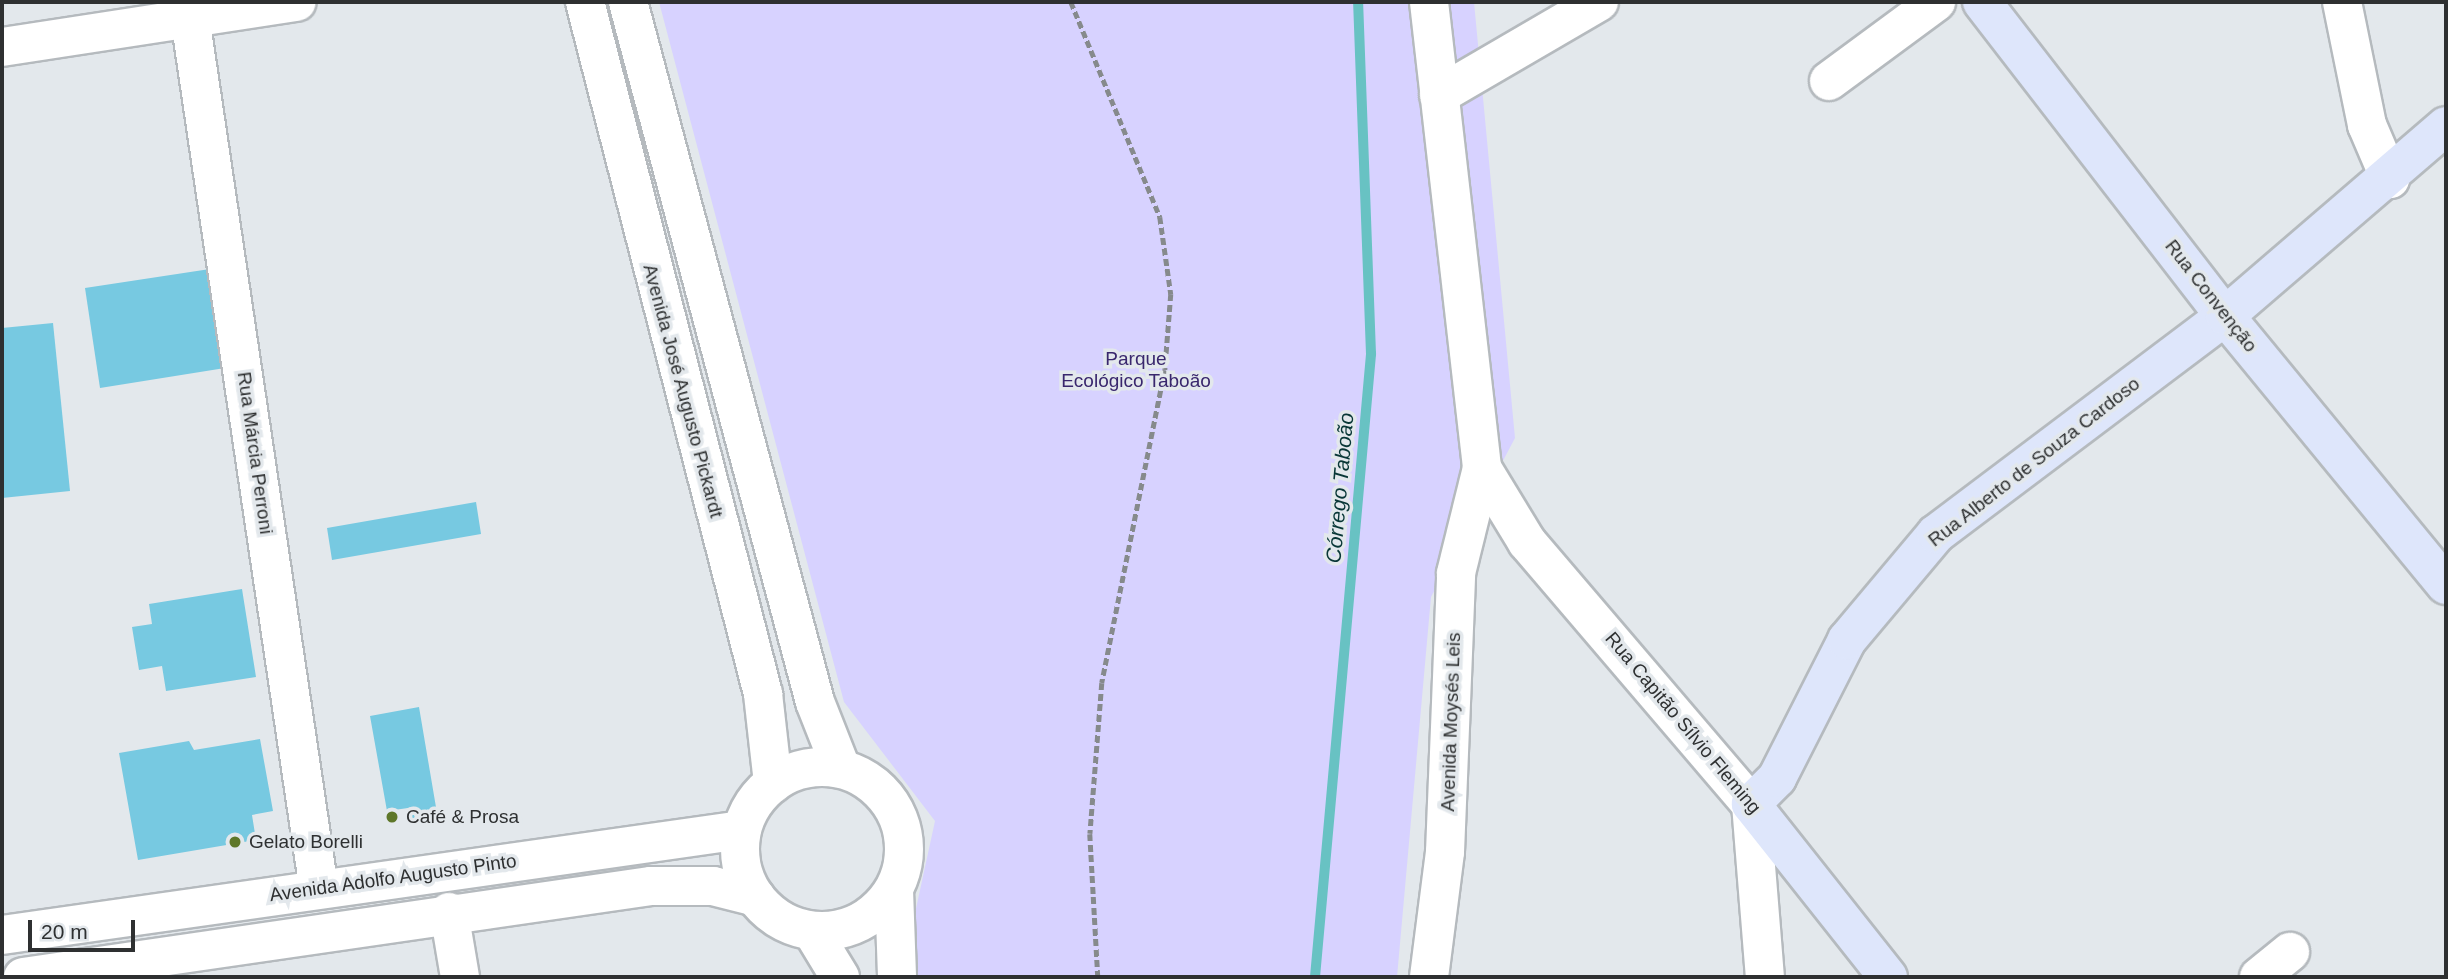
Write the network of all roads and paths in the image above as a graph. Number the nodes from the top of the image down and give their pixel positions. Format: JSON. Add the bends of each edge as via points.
{"nodes":[{"id":1,"x":297,"y":2,"type":"edge"},
{"id":2,"x":585,"y":2,"type":"edge"},
{"id":3,"x":628,"y":2,"type":"edge"},
{"id":4,"x":1071,"y":2,"type":"edge"},
{"id":5,"x":1429,"y":2,"type":"edge"},
{"id":6,"x":1598,"y":2,"type":"edge"},
{"id":7,"x":1936,"y":2,"type":"edge"},
{"id":8,"x":2342,"y":2,"type":"edge"},
{"id":9,"x":1994,"y":10,"type":"edge"},
{"id":10,"x":190,"y":18,"type":"junction"},
{"id":11,"x":2,"y":47,"type":"edge"},
{"id":12,"x":1829,"y":81,"type":"dead end"},
{"id":13,"x":1439,"y":95,"type":"junction"},
{"id":14,"x":2446,"y":126,"type":"edge"},
{"id":15,"x":2390,"y":179,"type":"junction"},
{"id":16,"x":2225,"y":316,"type":"junction"},
{"id":17,"x":1482,"y":468,"type":"junction"},
{"id":18,"x":2446,"y":586,"type":"edge"},
{"id":19,"x":841,"y":768,"type":"junction"},
{"id":20,"x":773,"y":783,"type":"junction"},
{"id":21,"x":1751,"y":804,"type":"junction"},
{"id":22,"x":742,"y":830,"type":"junction"},
{"id":23,"x":320,"y":889,"type":"junction"},
{"id":24,"x":894,"y":890,"type":"junction"},
{"id":25,"x":756,"y":897,"type":"junction"},
{"id":26,"x":449,"y":912,"type":"junction"},
{"id":27,"x":812,"y":931,"type":"junction"},
{"id":28,"x":2,"y":935,"type":"edge"},
{"id":29,"x":2290,"y":952,"type":"dead end"},
{"id":30,"x":114,"y":970,"type":"edge"},
{"id":31,"x":23,"y":977,"type":"edge"},
{"id":32,"x":460,"y":977,"type":"edge"},
{"id":33,"x":840,"y":977,"type":"edge"},
{"id":34,"x":897,"y":977,"type":"edge"},
{"id":35,"x":1098,"y":977,"type":"edge"},
{"id":36,"x":1429,"y":977,"type":"edge"},
{"id":37,"x":1765,"y":977,"type":"edge"},
{"id":38,"x":1888,"y":977,"type":"edge"},
{"id":39,"x":2259,"y":977,"type":"edge"}],
"edges":[{"from":1,"to":10,"type":"street"},
{"from":2,"to":20,"type":"street","name":"Avenida José Augusto Pickardt","via":[[763,694]]},
{"from":3,"to":19,"type":"street","via":[[816,702]]},
{"from":4,"to":35,"type":"path","via":[[1160,217],[1171,295],[1165,370],[1102,684],[1090,834]]},
{"from":5,"to":13,"type":"street"},
{"from":6,"to":13,"type":"street"},
{"from":7,"to":12,"type":"street"},
{"from":8,"to":15,"type":"street","via":[[2367,125]]},
{"from":9,"to":16,"type":"street","name":"Rua Convenção"},
{"from":10,"to":11,"type":"street"},
{"from":10,"to":23,"type":"street","name":"Rua Márcia Perroni"},
{"from":13,"to":17,"type":"street"},
{"from":14,"to":15,"type":"street","name":"Rua Alberto de Souza Cardoso"},
{"from":15,"to":16,"type":"street","name":"Rua Alberto de Souza Cardoso"},
{"from":16,"to":18,"type":"street","name":"Rua Convenção"},
{"from":16,"to":21,"type":"street","name":"Rua Alberto de Souza Cardoso","via":[[1936,534],[1901,570],[1847,640],[1777,778]]},
{"from":17,"to":21,"type":"street","name":"Rua Capitão Sílvio Fleming","via":[[1527,542]]},
{"from":17,"to":36,"type":"street","name":"Avenida Moysés Leis","via":[[1456,573],[1446,852]]},
{"from":19,"to":20,"type":"street","via":[[817,766]]},
{"from":19,"to":24,"type":"street","via":[[864,778],[898,815],[905,841]]},
{"from":20,"to":22,"type":"street"},
{"from":21,"to":37,"type":"street"},
{"from":21,"to":38,"type":"street","name":"Rua Capitão Sílvio Fleming"},
{"from":22,"to":23,"type":"street","name":"Avenida Adolfo Augusto Pinto"},
{"from":22,"to":25,"type":"street","via":[[741,865]]},
{"from":23,"to":28,"type":"street","name":"Avenida Adolfo Augusto Pinto"},
{"from":24,"to":27,"type":"street","via":[[868,918]]},
{"from":24,"to":34,"type":"street"},
{"from":25,"to":26,"type":"street","via":[[713,886],[651,886]]},
{"from":25,"to":27,"type":"street","via":[[780,920]]},
{"from":26,"to":30,"type":"street"},
{"from":26,"to":32,"type":"street"},
{"from":27,"to":33,"type":"street"},
{"from":29,"to":39,"type":"street"},
{"from":30,"to":31,"type":"street"}]}
